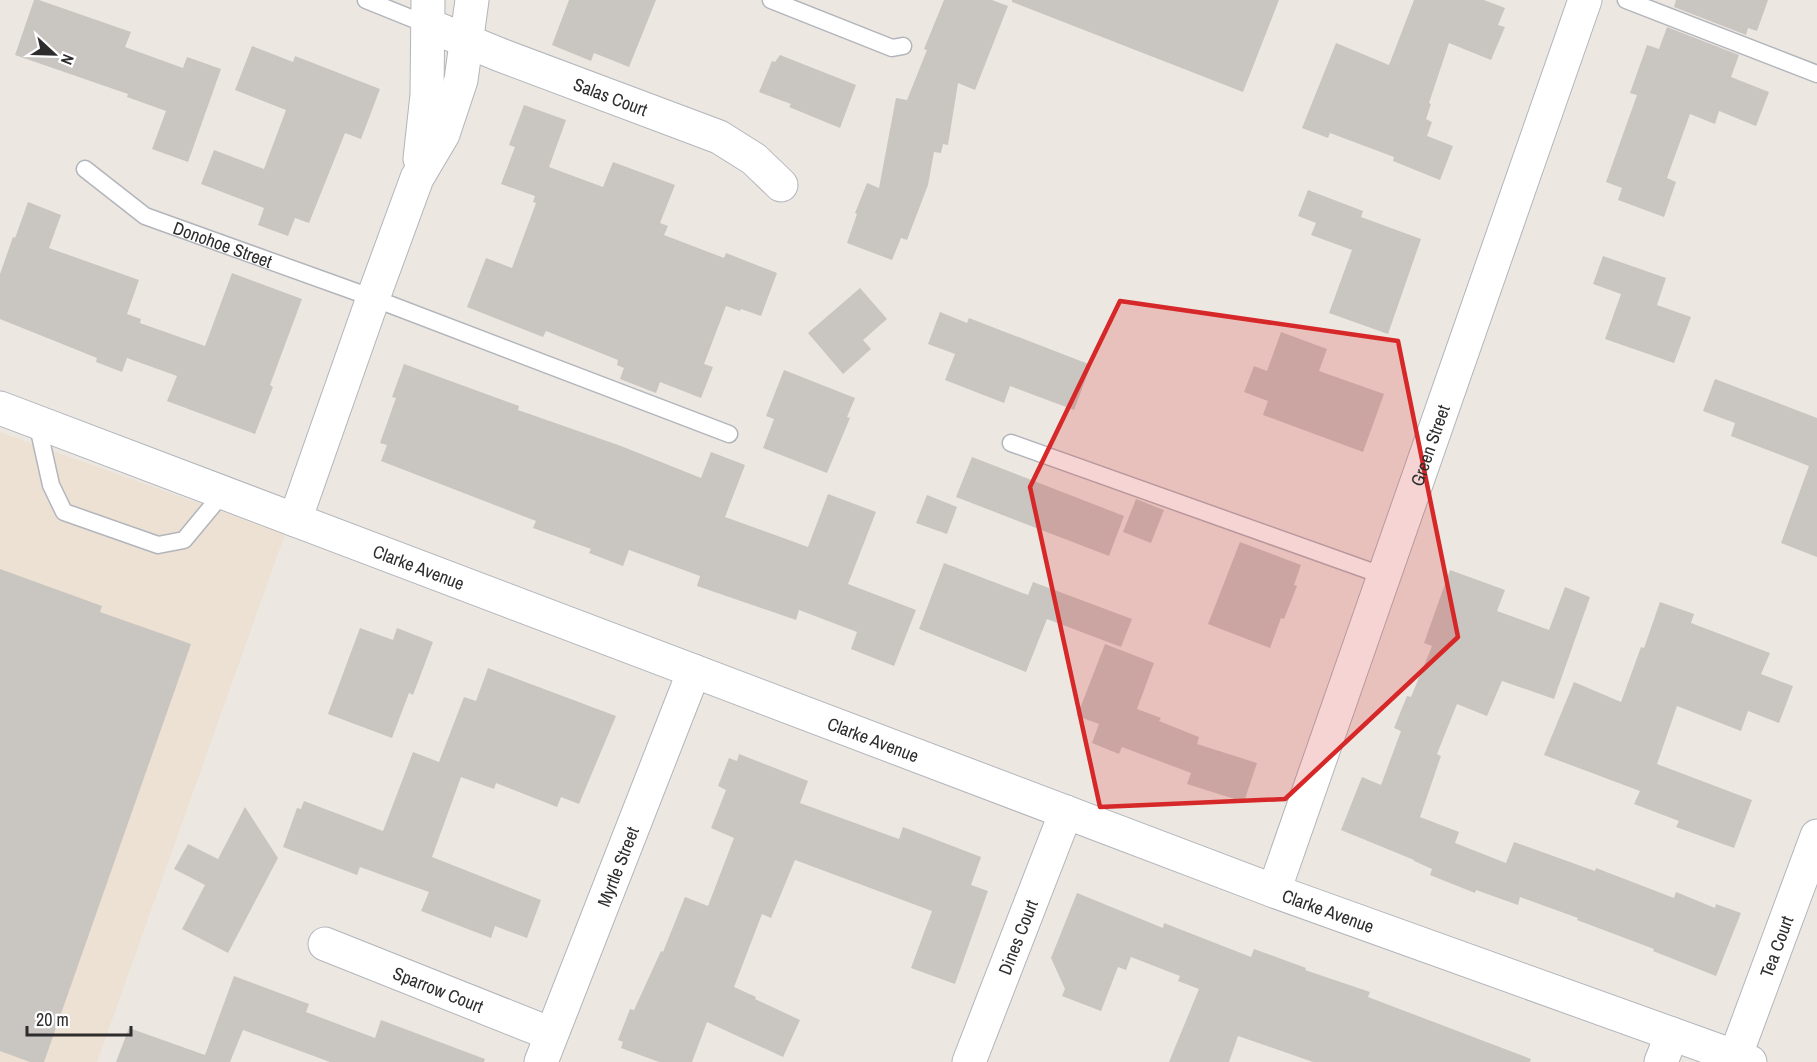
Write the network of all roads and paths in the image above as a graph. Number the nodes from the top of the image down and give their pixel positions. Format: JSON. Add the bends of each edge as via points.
{"nodes":[{"id":1,"x":366,"y":0,"type":"edge"},
{"id":2,"x":472,"y":0,"type":"edge"},
{"id":3,"x":771,"y":0,"type":"edge"},
{"id":4,"x":1586,"y":0,"type":"edge"},
{"id":5,"x":1626,"y":0,"type":"edge"},
{"id":6,"x":428,"y":13,"type":"edge"},
{"id":7,"x":466,"y":41,"type":"junction"},
{"id":8,"x":903,"y":45,"type":"dead end"},
{"id":9,"x":1817,"y":74,"type":"edge"},
{"id":10,"x":85,"y":169,"type":"dead end"},
{"id":11,"x":417,"y":178,"type":"junction"},
{"id":12,"x":782,"y":185,"type":"dead end"},
{"id":13,"x":373,"y":298,"type":"junction"},
{"id":14,"x":0,"y":408,"type":"edge"},
{"id":15,"x":37,"y":422,"type":"junction"},
{"id":16,"x":729,"y":434,"type":"dead end"},
{"id":17,"x":1011,"y":443,"type":"dead end"},
{"id":18,"x":223,"y":493,"type":"junction"},
{"id":19,"x":295,"y":520,"type":"junction"},
{"id":20,"x":1384,"y":576,"type":"junction"},
{"id":21,"x":694,"y":671,"type":"junction"},
{"id":22,"x":1065,"y":812,"type":"junction"},
{"id":23,"x":1817,"y":837,"type":"edge"},
{"id":24,"x":1274,"y":891,"type":"junction"},
{"id":25,"x":325,"y":944,"type":"dead end"},
{"id":26,"x":546,"y":1048,"type":"edge"},
{"id":27,"x":1666,"y":1048,"type":"edge"},
{"id":28,"x":1743,"y":1059,"type":"edge"},
{"id":29,"x":969,"y":1062,"type":"edge"}],
"edges":[{"from":1,"to":6,"type":"lane"},
{"from":2,"to":7,"type":"street"},
{"from":3,"to":8,"type":"lane","via":[[892,48]]},
{"from":4,"to":20,"type":"street","name":"Green Street"},
{"from":5,"to":9,"type":"lane"},
{"from":6,"to":7,"type":"street","name":"Salas Court"},
{"from":6,"to":11,"type":"street","via":[[427,95]]},
{"from":7,"to":11,"type":"street","via":[[461,80],[443,134]]},
{"from":7,"to":12,"type":"street","name":"Salas Court","via":[[719,137],[754,159]]},
{"from":10,"to":13,"type":"lane","name":"Donohoe Street","via":[[145,216]]},
{"from":11,"to":13,"type":"street"},
{"from":13,"to":16,"type":"lane","name":"Donohoe Street"},
{"from":13,"to":19,"type":"street"},
{"from":14,"to":15,"type":"street","name":"Clarke Avenue"},
{"from":15,"to":18,"type":"street","name":"Clarke Avenue"},
{"from":15,"to":18,"type":"lane","via":[[51,485],[64,512],[158,545],[184,540]]},
{"from":17,"to":20,"type":"lane"},
{"from":18,"to":19,"type":"street","name":"Clarke Avenue"},
{"from":19,"to":21,"type":"street","name":"Clarke Avenue"},
{"from":20,"to":24,"type":"street","name":"Green Street"},
{"from":21,"to":22,"type":"street","name":"Clarke Avenue"},
{"from":21,"to":26,"type":"street","name":"Myrtle Street"},
{"from":22,"to":24,"type":"street","name":"Clarke Avenue"},
{"from":22,"to":29,"type":"street","name":"Dines Court"},
{"from":23,"to":28,"type":"street","name":"Tea Court"},
{"from":24,"to":27,"type":"street","name":"Clarke Avenue"},
{"from":25,"to":26,"type":"street","name":"Sparrow Court"},
{"from":27,"to":28,"type":"street","name":"Clarke Avenue"}]}
